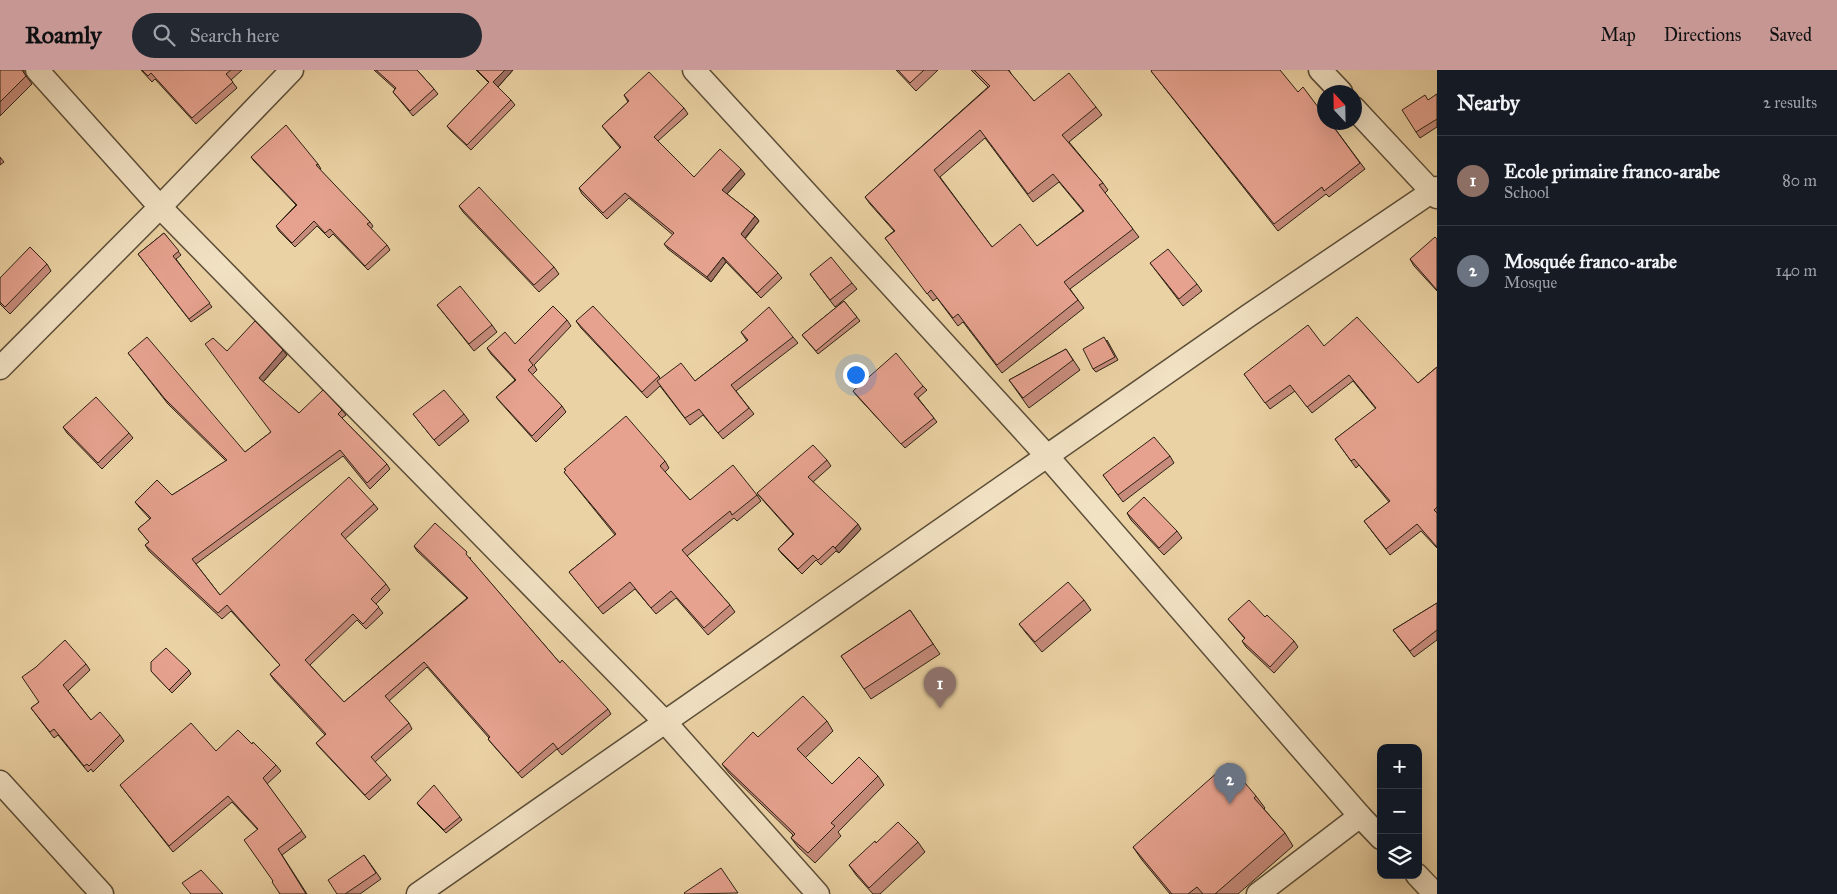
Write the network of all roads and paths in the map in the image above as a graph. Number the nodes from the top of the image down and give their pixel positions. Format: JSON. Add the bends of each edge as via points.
{"nodes":[{"id":1,"x":37,"y":70,"type":"edge"},
{"id":2,"x":292,"y":70,"type":"edge"},
{"id":3,"x":694,"y":70,"type":"edge"},
{"id":4,"x":1320,"y":70,"type":"edge"},
{"id":5,"x":1334,"y":85,"type":"edge"},
{"id":6,"x":1362,"y":116,"type":"edge"},
{"id":7,"x":1435,"y":192,"type":"edge"},
{"id":8,"x":160,"y":207,"type":"junction"},
{"id":9,"x":0,"y":368,"type":"edge"},
{"id":10,"x":1047,"y":456,"type":"junction"},
{"id":11,"x":665,"y":722,"type":"junction"},
{"id":12,"x":0,"y":782,"type":"edge"},
{"id":13,"x":1360,"y":816,"type":"junction"},
{"id":14,"x":1377,"y":834,"type":"edge"},
{"id":15,"x":1421,"y":879,"type":"edge"},
{"id":16,"x":102,"y":894,"type":"edge"},
{"id":17,"x":418,"y":894,"type":"edge"},
{"id":18,"x":818,"y":894,"type":"edge"},
{"id":19,"x":1258,"y":894,"type":"edge"},
{"id":20,"x":1435,"y":894,"type":"edge"}],
"edges":[{"from":1,"to":8,"type":"street"},
{"from":2,"to":8,"type":"street"},
{"from":3,"to":10,"type":"street"},
{"from":4,"to":5,"type":"street"},
{"from":6,"to":7,"type":"street"},
{"from":7,"to":10,"type":"street","via":[[1248,316]]},
{"from":8,"to":9,"type":"street"},
{"from":8,"to":11,"type":"street"},
{"from":10,"to":11,"type":"street"},
{"from":10,"to":13,"type":"street"},
{"from":11,"to":17,"type":"street"},
{"from":11,"to":18,"type":"street"},
{"from":12,"to":16,"type":"street"},
{"from":13,"to":14,"type":"street"},
{"from":13,"to":19,"type":"street"},
{"from":15,"to":20,"type":"street"}]}
